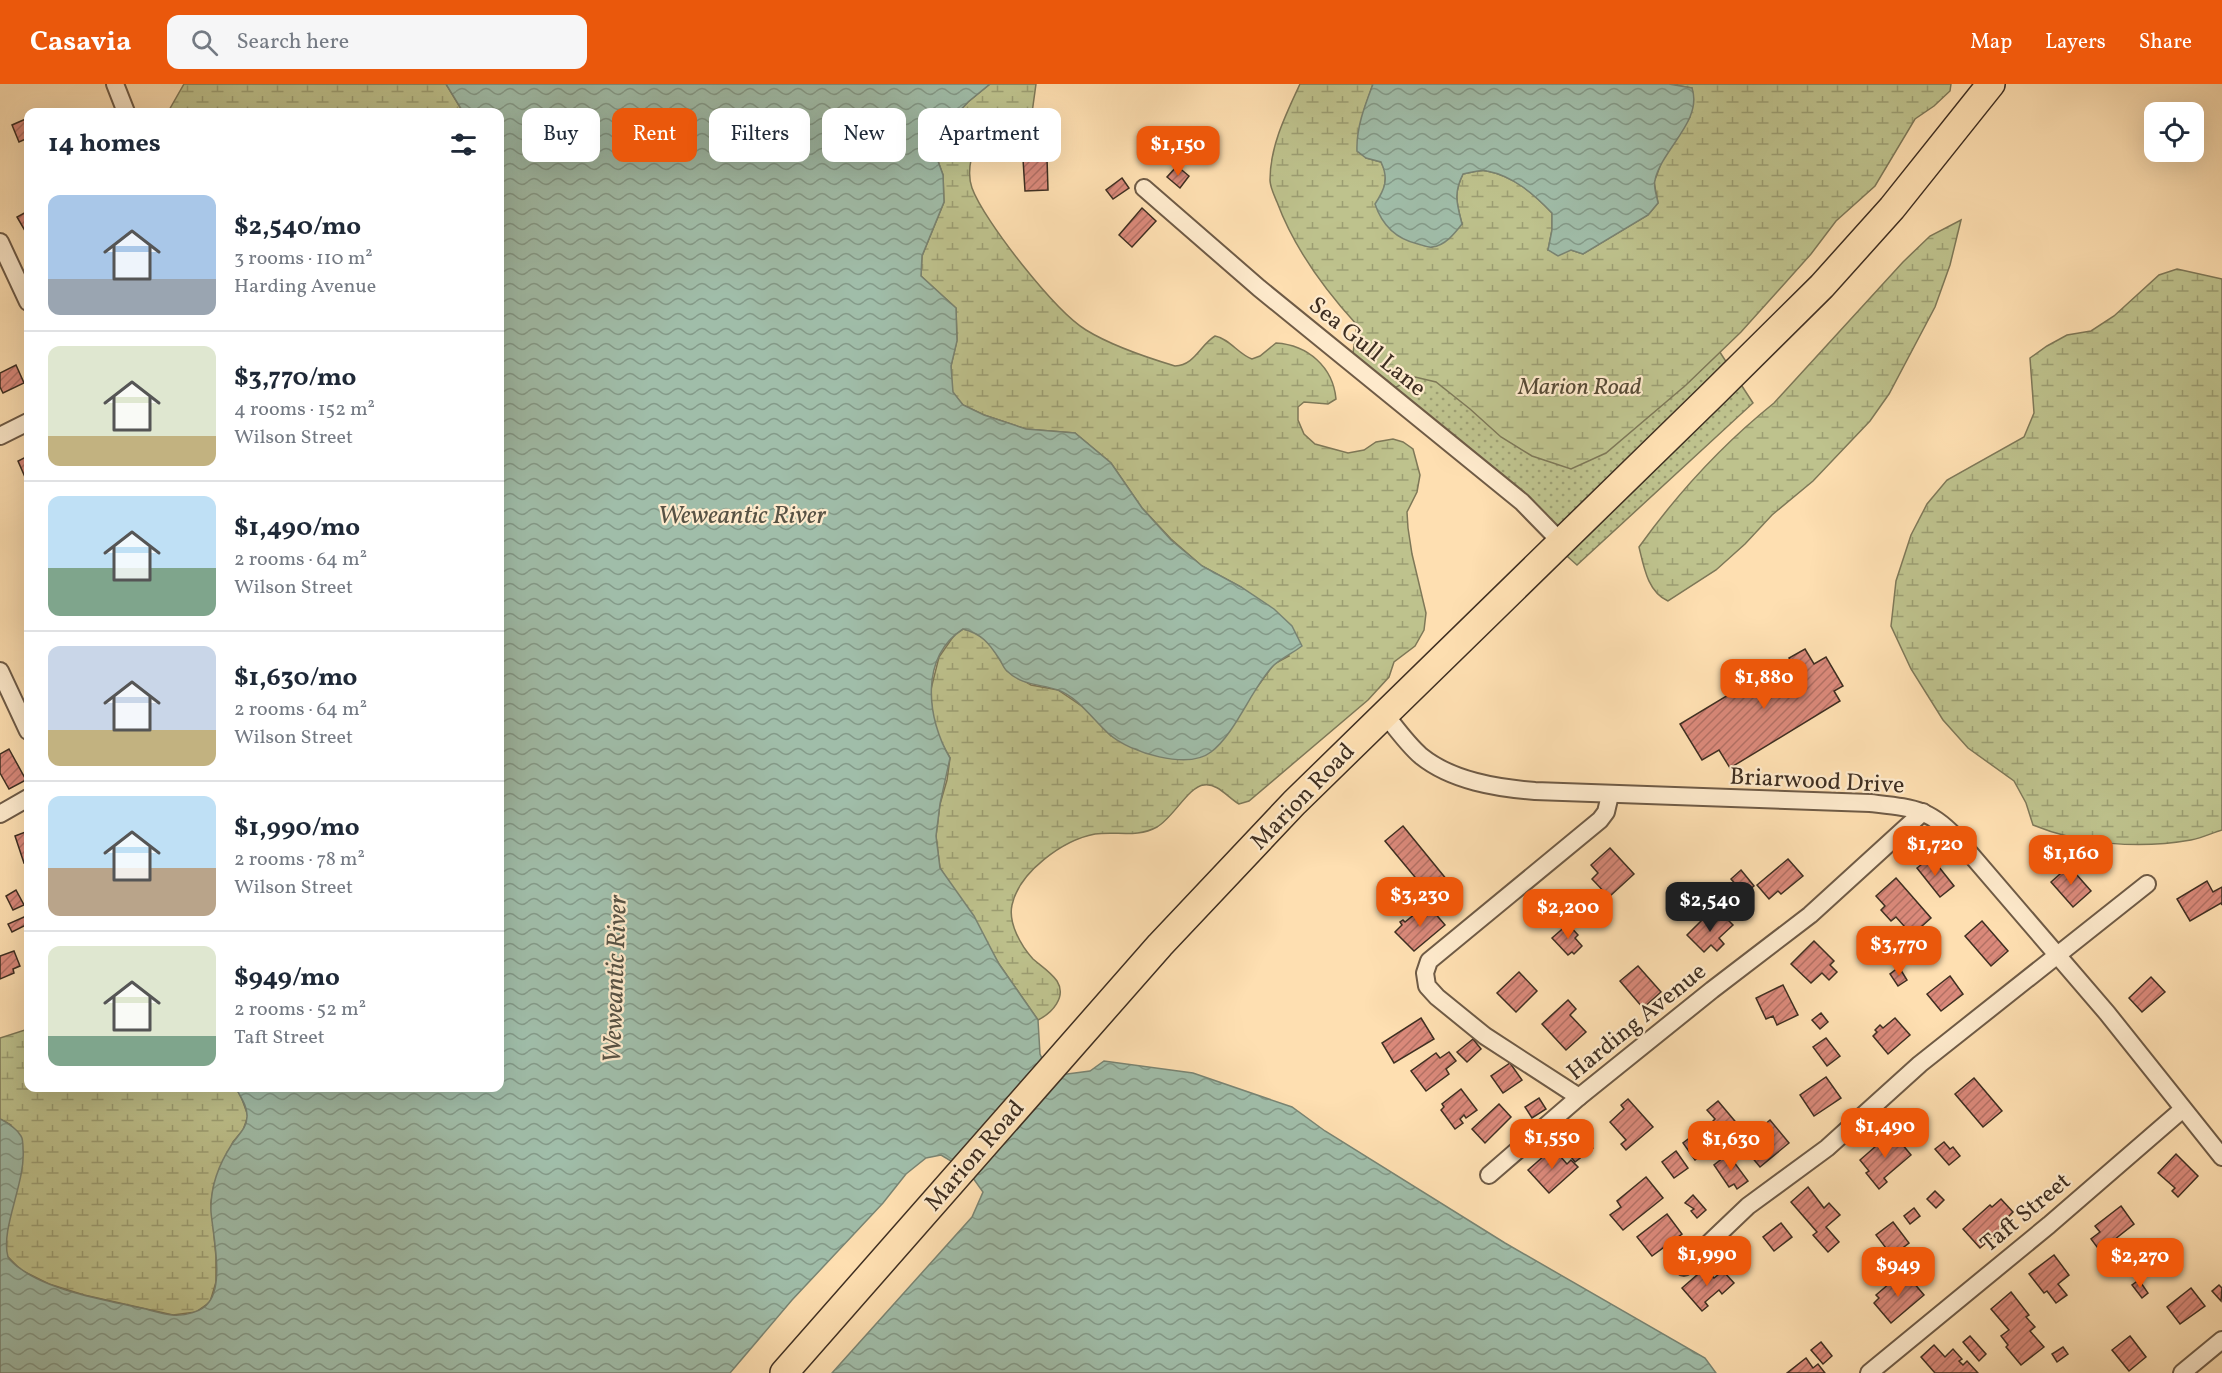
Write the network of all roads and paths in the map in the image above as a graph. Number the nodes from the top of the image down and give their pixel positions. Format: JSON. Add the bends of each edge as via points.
{"nodes":[{"id":1,"x":115,"y":84,"type":"edge"},
{"id":2,"x":1991,"y":84,"type":"edge"},
{"id":3,"x":124,"y":108,"type":"edge"},
{"id":4,"x":1144,"y":188,"type":"dead end"},
{"id":5,"x":0,"y":242,"type":"edge"},
{"id":6,"x":24,"y":293,"type":"edge"},
{"id":7,"x":24,"y":424,"type":"edge"},
{"id":8,"x":0,"y":436,"type":"edge"},
{"id":9,"x":1561,"y":542,"type":"junction"},
{"id":10,"x":0,"y":671,"type":"edge"},
{"id":11,"x":1384,"y":713,"type":"junction"},
{"id":12,"x":24,"y":722,"type":"edge"},
{"id":13,"x":1610,"y":795,"type":"junction"},
{"id":14,"x":24,"y":800,"type":"edge"},
{"id":15,"x":1923,"y":812,"type":"junction"},
{"id":16,"x":0,"y":814,"type":"edge"},
{"id":17,"x":2147,"y":884,"type":"dead end"},
{"id":18,"x":2057,"y":955,"type":"junction"},
{"id":19,"x":1579,"y":1097,"type":"junction"},
{"id":20,"x":2183,"y":1109,"type":"junction"},
{"id":21,"x":2222,"y":1157,"type":"edge"},
{"id":22,"x":1489,"y":1175,"type":"dead end"},
{"id":23,"x":1684,"y":1267,"type":"dead end"},
{"id":24,"x":2222,"y":1340,"type":"edge"},
{"id":25,"x":784,"y":1373,"type":"edge"},
{"id":26,"x":1869,"y":1373,"type":"edge"},
{"id":27,"x":2182,"y":1373,"type":"edge"}],
"edges":[{"from":1,"to":3,"type":"street"},
{"from":2,"to":9,"type":"main road","name":"Marion Road","via":[[1892,208],[1822,286]]},
{"from":4,"to":9,"type":"street","name":"Sea Gull Lane","via":[[1259,288],[1522,502]]},
{"from":5,"to":6,"type":"street"},
{"from":7,"to":8,"type":"street"},
{"from":9,"to":11,"type":"main road","name":"Marion Road"},
{"from":10,"to":12,"type":"street"},
{"from":11,"to":13,"type":"street","name":"Briarwood Drive","via":[[1422,757],[1462,777],[1511,789]]},
{"from":11,"to":25,"type":"main road","name":"Marion Road","via":[[1160,945]]},
{"from":13,"to":15,"type":"street","name":"Briarwood Drive","via":[[1870,803]]},
{"from":13,"to":19,"type":"street","via":[[1600,820],[1429,961],[1425,973],[1427,986],[1437,998],[1485,1036]]},
{"from":14,"to":16,"type":"street"},
{"from":15,"to":18,"type":"street","name":"Briarwood Drive","via":[[1945,825]]},
{"from":15,"to":19,"type":"street","name":"Harding Avenue","via":[[1810,915]]},
{"from":17,"to":18,"type":"street"},
{"from":18,"to":20,"type":"street","name":"Briarwood Drive"},
{"from":18,"to":23,"type":"street","via":[[1920,1064],[1827,1148],[1748,1206]]},
{"from":19,"to":22,"type":"street","name":"Harding Avenue"},
{"from":20,"to":21,"type":"street","name":"Briarwood Drive"},
{"from":20,"to":26,"type":"street","name":"Taft Street"},
{"from":24,"to":27,"type":"street"}]}
